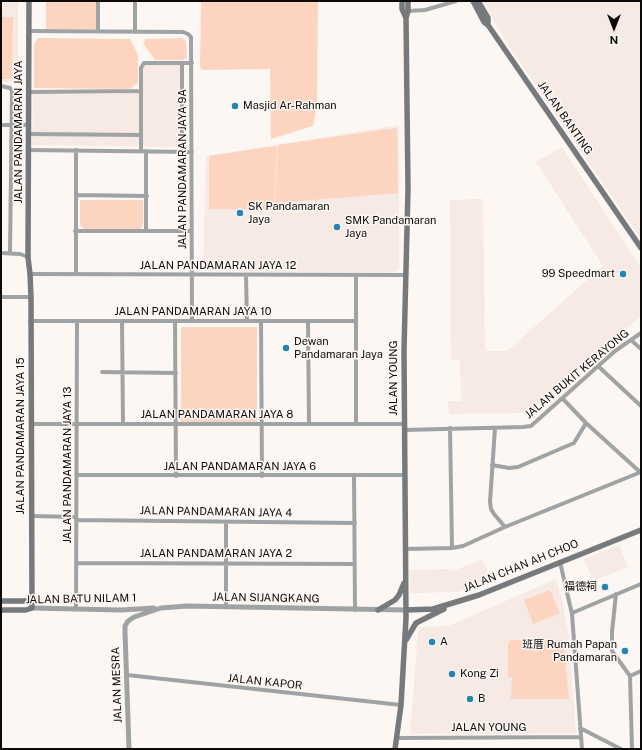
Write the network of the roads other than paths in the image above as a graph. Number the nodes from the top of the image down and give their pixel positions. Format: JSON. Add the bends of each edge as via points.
{"nodes":[{"id":1,"x":29,"y":1,"type":"edge"},
{"id":2,"x":98,"y":1,"type":"edge"},
{"id":3,"x":134,"y":1,"type":"edge"},
{"id":4,"x":402,"y":1,"type":"edge"},
{"id":5,"x":408,"y":1,"type":"edge"},
{"id":6,"x":456,"y":1,"type":"edge"},
{"id":7,"x":473,"y":1,"type":"edge"},
{"id":8,"x":478,"y":1,"type":"edge"},
{"id":9,"x":408,"y":11,"type":"junction"},
{"id":10,"x":406,"y":18,"type":"junction"},
{"id":11,"x":488,"y":25,"type":"junction"},
{"id":12,"x":29,"y":31,"type":"junction"},
{"id":13,"x":98,"y":32,"type":"junction"},
{"id":14,"x":135,"y":32,"type":"junction"},
{"id":15,"x":182,"y":63,"type":"junction"},
{"id":16,"x":192,"y":63,"type":"junction"},
{"id":17,"x":3,"y":86,"type":"edge"},
{"id":18,"x":141,"y":91,"type":"junction"},
{"id":19,"x":29,"y":92,"type":"junction"},
{"id":20,"x":1,"y":125,"type":"edge"},
{"id":21,"x":11,"y":125,"type":"junction"},
{"id":22,"x":28,"y":125,"type":"junction"},
{"id":23,"x":28,"y":134,"type":"junction"},
{"id":24,"x":141,"y":135,"type":"junction"},
{"id":25,"x":28,"y":150,"type":"junction"},
{"id":26,"x":76,"y":150,"type":"junction"},
{"id":27,"x":140,"y":151,"type":"junction"},
{"id":28,"x":146,"y":151,"type":"junction"},
{"id":29,"x":182,"y":151,"type":"junction"},
{"id":30,"x":192,"y":152,"type":"junction"},
{"id":31,"x":76,"y":195,"type":"junction"},
{"id":32,"x":147,"y":196,"type":"junction"},
{"id":33,"x":146,"y":230,"type":"junction"},
{"id":34,"x":75,"y":231,"type":"junction"},
{"id":35,"x":192,"y":231,"type":"junction"},
{"id":36,"x":641,"y":248,"type":"edge"},
{"id":37,"x":1,"y":253,"type":"edge"},
{"id":38,"x":10,"y":253,"type":"junction"},
{"id":39,"x":28,"y":260,"type":"junction"},
{"id":40,"x":30,"y":274,"type":"junction"},
{"id":41,"x":76,"y":274,"type":"junction"},
{"id":42,"x":192,"y":275,"type":"junction"},
{"id":43,"x":246,"y":275,"type":"junction"},
{"id":44,"x":356,"y":275,"type":"junction"},
{"id":45,"x":406,"y":275,"type":"junction"},
{"id":46,"x":1,"y":297,"type":"edge"},
{"id":47,"x":31,"y":297,"type":"junction"},
{"id":48,"x":30,"y":321,"type":"junction"},
{"id":49,"x":77,"y":321,"type":"junction"},
{"id":50,"x":122,"y":321,"type":"junction"},
{"id":51,"x":175,"y":321,"type":"junction"},
{"id":52,"x":192,"y":321,"type":"junction"},
{"id":53,"x":247,"y":321,"type":"junction"},
{"id":54,"x":261,"y":321,"type":"junction"},
{"id":55,"x":308,"y":322,"type":"junction"},
{"id":56,"x":356,"y":322,"type":"junction"},
{"id":57,"x":641,"y":333,"type":"edge"},
{"id":58,"x":631,"y":340,"type":"junction"},
{"id":59,"x":641,"y":349,"type":"edge"},
{"id":60,"x":598,"y":366,"type":"junction"},
{"id":61,"x":102,"y":372,"type":"dead end"},
{"id":62,"x":122,"y":372,"type":"junction"},
{"id":63,"x":176,"y":373,"type":"junction"},
{"id":64,"x":562,"y":398,"type":"junction"},
{"id":65,"x":641,"y":406,"type":"edge"},
{"id":66,"x":586,"y":423,"type":"junction"},
{"id":67,"x":31,"y":424,"type":"junction"},
{"id":68,"x":77,"y":424,"type":"junction"},
{"id":69,"x":123,"y":424,"type":"junction"},
{"id":70,"x":176,"y":424,"type":"junction"},
{"id":71,"x":261,"y":424,"type":"junction"},
{"id":72,"x":309,"y":424,"type":"junction"},
{"id":73,"x":356,"y":424,"type":"junction"},
{"id":74,"x":404,"y":427,"type":"junction"},
{"id":75,"x":450,"y":428,"type":"junction"},
{"id":76,"x":494,"y":428,"type":"junction"},
{"id":77,"x":492,"y":465,"type":"junction"},
{"id":78,"x":640,"y":472,"type":"edge"},
{"id":79,"x":77,"y":475,"type":"junction"},
{"id":80,"x":404,"y":475,"type":"junction"},
{"id":81,"x":176,"y":476,"type":"junction"},
{"id":82,"x":262,"y":476,"type":"junction"},
{"id":83,"x":354,"y":476,"type":"junction"},
{"id":84,"x":32,"y":516,"type":"junction"},
{"id":85,"x":76,"y":518,"type":"junction"},
{"id":86,"x":226,"y":522,"type":"junction"},
{"id":87,"x":355,"y":523,"type":"junction"},
{"id":88,"x":505,"y":527,"type":"junction"},
{"id":89,"x":641,"y":530,"type":"edge"},
{"id":90,"x":452,"y":548,"type":"junction"},
{"id":91,"x":405,"y":549,"type":"junction"},
{"id":92,"x":560,"y":562,"type":"junction"},
{"id":93,"x":76,"y":563,"type":"junction"},
{"id":94,"x":226,"y":564,"type":"junction"},
{"id":95,"x":355,"y":564,"type":"junction"},
{"id":96,"x":405,"y":577,"type":"junction"},
{"id":97,"x":641,"y":584,"type":"edge"},
{"id":98,"x":616,"y":594,"type":"junction"},
{"id":99,"x":1,"y":601,"type":"edge"},
{"id":100,"x":32,"y":601,"type":"junction"},
{"id":101,"x":459,"y":601,"type":"junction"},
{"id":102,"x":226,"y":607,"type":"junction"},
{"id":103,"x":32,"y":608,"type":"junction"},
{"id":104,"x":161,"y":608,"type":"junction"},
{"id":105,"x":76,"y":609,"type":"junction"},
{"id":106,"x":1,"y":610,"type":"edge"},
{"id":107,"x":355,"y":610,"type":"junction"},
{"id":108,"x":378,"y":610,"type":"junction"},
{"id":109,"x":406,"y":610,"type":"junction"},
{"id":110,"x":572,"y":613,"type":"junction"},
{"id":111,"x":128,"y":621,"type":"joint"},
{"id":112,"x":405,"y":642,"type":"junction"},
{"id":113,"x":641,"y":671,"type":"edge"},
{"id":114,"x":127,"y":675,"type":"junction"},
{"id":115,"x":630,"y":676,"type":"junction"},
{"id":116,"x":401,"y":706,"type":"junction"},
{"id":117,"x":580,"y":728,"type":"junction"},
{"id":118,"x":581,"y":737,"type":"junction"},
{"id":119,"x":397,"y":738,"type":"junction"},
{"id":120,"x":129,"y":749,"type":"edge"},
{"id":121,"x":395,"y":749,"type":"edge"},
{"id":122,"x":582,"y":749,"type":"edge"},
{"id":123,"x":621,"y":749,"type":"edge"},
{"id":124,"x":632,"y":749,"type":"edge"}],
"edges":[{"from":1,"to":12,"type":"main road","name":"JALAN PANDAMARAN JAYA"},
{"from":2,"to":13,"type":"street"},
{"from":3,"to":14,"type":"street"},
{"from":4,"to":10,"type":"main road","name":"JALAN YOUNG","via":[[402,10]]},
{"from":5,"to":9,"type":"main road","name":"JALAN YOUNG"},
{"from":6,"to":9,"type":"street","via":[[425,10]]},
{"from":7,"to":11,"type":"main road","name":"JALAN BANTING"},
{"from":8,"to":11,"type":"main road","via":[[488,18]]},
{"from":9,"to":10,"type":"main road","name":"JALAN YOUNG"},
{"from":10,"to":45,"type":"main road","name":"JALAN YOUNG"},
{"from":11,"to":36,"type":"main road","name":"JALAN BANTING"},
{"from":12,"to":13,"type":"street"},
{"from":12,"to":19,"type":"main road","name":"JALAN PANDAMARAN JAYA"},
{"from":13,"to":14,"type":"street"},
{"from":14,"to":16,"type":"street","name":"JALAN PANDAMARAN JAYA 9A","via":[[188,34],[192,40]]},
{"from":15,"to":16,"type":"street"},
{"from":15,"to":18,"type":"street","via":[[144,63],[141,68]]},
{"from":15,"to":29,"type":"street"},
{"from":16,"to":30,"type":"street","name":"JALAN PANDAMARAN JAYA 9A"},
{"from":17,"to":21,"type":"street","via":[[12,90]]},
{"from":18,"to":19,"type":"street"},
{"from":18,"to":24,"type":"street"},
{"from":19,"to":22,"type":"main road","name":"JALAN PANDAMARAN JAYA"},
{"from":20,"to":21,"type":"street"},
{"from":21,"to":22,"type":"street"},
{"from":21,"to":38,"type":"street"},
{"from":22,"to":23,"type":"main road","name":"JALAN PANDAMARAN JAYA"},
{"from":23,"to":24,"type":"street"},
{"from":23,"to":25,"type":"main road","name":"JALAN PANDAMARAN JAYA"},
{"from":24,"to":27,"type":"street"},
{"from":25,"to":26,"type":"street"},
{"from":25,"to":39,"type":"main road","name":"JALAN PANDAMARAN JAYA"},
{"from":26,"to":27,"type":"street"},
{"from":26,"to":31,"type":"street"},
{"from":27,"to":28,"type":"street"},
{"from":28,"to":29,"type":"street"},
{"from":28,"to":32,"type":"street"},
{"from":29,"to":30,"type":"street"},
{"from":30,"to":35,"type":"street","name":"JALAN PANDAMARAN JAYA 9A"},
{"from":31,"to":32,"type":"street"},
{"from":31,"to":34,"type":"street"},
{"from":32,"to":33,"type":"street"},
{"from":33,"to":34,"type":"street"},
{"from":33,"to":35,"type":"street"},
{"from":34,"to":41,"type":"street"},
{"from":35,"to":42,"type":"street","name":"JALAN PANDAMARAN JAYA 9A"},
{"from":37,"to":38,"type":"street"},
{"from":38,"to":39,"type":"street"},
{"from":39,"to":40,"type":"main road","name":"JALAN PANDAMARAN JAYA 15"},
{"from":40,"to":41,"type":"street","name":"JALAN PANDAMARAN JAYA 12"},
{"from":40,"to":47,"type":"main road","name":"JALAN PANDAMARAN JAYA 15"},
{"from":41,"to":42,"type":"street","name":"JALAN PANDAMARAN JAYA 12"},
{"from":42,"to":43,"type":"street","name":"JALAN PANDAMARAN JAYA 12"},
{"from":42,"to":52,"type":"street","name":"JALAN PANDAMARAN JAYA 9A"},
{"from":43,"to":44,"type":"street","name":"JALAN PANDAMARAN JAYA 12"},
{"from":43,"to":53,"type":"street"},
{"from":44,"to":45,"type":"street","name":"JALAN PANDAMARAN JAYA 12"},
{"from":44,"to":56,"type":"street"},
{"from":45,"to":74,"type":"main road","name":"JALAN YOUNG"},
{"from":46,"to":47,"type":"street"},
{"from":47,"to":48,"type":"main road","name":"JALAN PANDAMARAN JAYA 15"},
{"from":48,"to":49,"type":"street","name":"JALAN PANDAMARAN JAYA 10"},
{"from":48,"to":67,"type":"main road","name":"JALAN PANDAMARAN JAYA 15"},
{"from":49,"to":50,"type":"street","name":"JALAN PANDAMARAN JAYA 10"},
{"from":49,"to":68,"type":"street","name":"JALAN PANDAMARAN JAYA 13"},
{"from":50,"to":51,"type":"street","name":"JALAN PANDAMARAN JAYA 10"},
{"from":50,"to":62,"type":"street"},
{"from":51,"to":52,"type":"street","name":"JALAN PANDAMARAN JAYA 10"},
{"from":51,"to":63,"type":"street"},
{"from":52,"to":53,"type":"street","name":"JALAN PANDAMARAN JAYA 10"},
{"from":53,"to":54,"type":"street","name":"JALAN PANDAMARAN JAYA 10"},
{"from":54,"to":55,"type":"street","name":"JALAN PANDAMARAN JAYA 10"},
{"from":54,"to":71,"type":"street"},
{"from":55,"to":56,"type":"street","name":"JALAN PANDAMARAN JAYA 10"},
{"from":55,"to":72,"type":"street"},
{"from":56,"to":73,"type":"street"},
{"from":57,"to":58,"type":"street","name":"JALAN BUKIT KERAYONG"},
{"from":58,"to":59,"type":"street"},
{"from":58,"to":60,"type":"street","name":"JALAN BUKIT KERAYONG"},
{"from":60,"to":64,"type":"street","name":"JALAN BUKIT KERAYONG"},
{"from":60,"to":65,"type":"street"},
{"from":61,"to":62,"type":"street"},
{"from":62,"to":63,"type":"street"},
{"from":62,"to":69,"type":"street"},
{"from":63,"to":70,"type":"street"},
{"from":64,"to":66,"type":"street"},
{"from":64,"to":76,"type":"street","name":"JALAN BUKIT KERAYONG","via":[[531,426]]},
{"from":66,"to":77,"type":"street","via":[[574,443],[518,467]]},
{"from":66,"to":78,"type":"street"},
{"from":67,"to":68,"type":"street","name":"JALAN PANDAMARAN JAYA 8"},
{"from":67,"to":84,"type":"main road","name":"JALAN PANDAMARAN JAYA 15"},
{"from":68,"to":69,"type":"street","name":"JALAN PANDAMARAN JAYA 8"},
{"from":68,"to":79,"type":"street","name":"JALAN PANDAMARAN JAYA 13"},
{"from":69,"to":70,"type":"street","name":"JALAN PANDAMARAN JAYA 8"},
{"from":70,"to":71,"type":"street","name":"JALAN PANDAMARAN JAYA 8"},
{"from":70,"to":81,"type":"street"},
{"from":71,"to":72,"type":"street","name":"JALAN PANDAMARAN JAYA 8"},
{"from":71,"to":82,"type":"street"},
{"from":72,"to":73,"type":"street","name":"JALAN PANDAMARAN JAYA 8"},
{"from":73,"to":74,"type":"street","name":"JALAN PANDAMARAN JAYA 8"},
{"from":74,"to":75,"type":"street","name":"JALAN BUKIT KERAYONG"},
{"from":74,"to":80,"type":"main road","name":"JALAN YOUNG"},
{"from":75,"to":76,"type":"street","name":"JALAN BUKIT KERAYONG"},
{"from":75,"to":90,"type":"street"},
{"from":76,"to":77,"type":"street"},
{"from":77,"to":88,"type":"street","via":[[491,509]]},
{"from":78,"to":88,"type":"street"},
{"from":79,"to":81,"type":"street","name":"JALAN PANDAMARAN JAYA 6"},
{"from":79,"to":85,"type":"street","name":"JALAN PANDAMARAN JAYA 13"},
{"from":80,"to":83,"type":"street","name":"JALAN PANDAMARAN JAYA 6"},
{"from":80,"to":91,"type":"main road","name":"JALAN YOUNG"},
{"from":81,"to":82,"type":"street","name":"JALAN PANDAMARAN JAYA 6"},
{"from":82,"to":83,"type":"street","name":"JALAN PANDAMARAN JAYA 6"},
{"from":83,"to":87,"type":"street"},
{"from":84,"to":85,"type":"street","name":"JALAN PANDAMARAN JAYA 4"},
{"from":84,"to":100,"type":"main road","name":"JALAN PANDAMARAN JAYA 15"},
{"from":85,"to":86,"type":"street","name":"JALAN PANDAMARAN JAYA 4"},
{"from":85,"to":93,"type":"street","name":"JALAN PANDAMARAN JAYA 13"},
{"from":86,"to":87,"type":"street","name":"JALAN PANDAMARAN JAYA 4"},
{"from":86,"to":94,"type":"street"},
{"from":87,"to":95,"type":"street"},
{"from":88,"to":90,"type":"street","via":[[463,546]]},
{"from":89,"to":92,"type":"main road","name":"JALAN CHAN AH CHOO"},
{"from":90,"to":91,"type":"street"},
{"from":91,"to":96,"type":"main road","name":"JALAN YOUNG"},
{"from":92,"to":101,"type":"main road","name":"JALAN CHAN AH CHOO"},
{"from":92,"to":110,"type":"street"},
{"from":93,"to":94,"type":"street","name":"JALAN PANDAMARAN JAYA 2"},
{"from":93,"to":105,"type":"street","name":"JALAN PANDAMARAN JAYA 13"},
{"from":94,"to":95,"type":"street","name":"JALAN PANDAMARAN JAYA 2"},
{"from":94,"to":102,"type":"street"},
{"from":95,"to":107,"type":"street"},
{"from":96,"to":108,"type":"main road","via":[[396,600]]},
{"from":96,"to":109,"type":"main road","name":"JALAN YOUNG"},
{"from":97,"to":98,"type":"street"},
{"from":98,"to":110,"type":"street"},
{"from":98,"to":115,"type":"street","via":[[612,651]]},
{"from":99,"to":100,"type":"main road","name":"JALAN BATU NILAM 1"},
{"from":100,"to":103,"type":"main road","name":"JALAN PANDAMARAN JAYA 15"},
{"from":101,"to":109,"type":"main road","name":"JALAN CHAN AH CHOO","via":[[433,609]]},
{"from":101,"to":112,"type":"main road","via":[[416,623]]},
{"from":102,"to":104,"type":"street","name":"JALAN SIJANGKANG"},
{"from":102,"to":107,"type":"street","name":"JALAN SIJANGKANG"},
{"from":103,"to":105,"type":"street","name":"JALAN BATU NILAM 1"},
{"from":103,"to":106,"type":"main road","name":"JALAN BATU NILAM 1"},
{"from":104,"to":105,"type":"street","name":"JALAN BATU NILAM 1"},
{"from":104,"to":111,"type":"street","name":"JALAN SIJANGKANG"},
{"from":107,"to":108,"type":"street","name":"JALAN SIJANGKANG"},
{"from":108,"to":109,"type":"street","name":"JALAN SIJANGKANG"},
{"from":109,"to":112,"type":"main road","name":"JALAN YOUNG"},
{"from":110,"to":117,"type":"street"},
{"from":111,"to":114,"type":"street","name":"JALAN MESRA","via":[[125,632]]},
{"from":112,"to":116,"type":"main road","name":"JALAN YOUNG"},
{"from":113,"to":115,"type":"street"},
{"from":114,"to":116,"type":"street","name":"JALAN KAPOR"},
{"from":114,"to":120,"type":"street","name":"JALAN MESRA"},
{"from":115,"to":124,"type":"street"},
{"from":116,"to":119,"type":"main road","name":"JALAN YOUNG"},
{"from":117,"to":118,"type":"street"},
{"from":117,"to":123,"type":"street"},
{"from":118,"to":119,"type":"street","name":"JALAN YOUNG"},
{"from":118,"to":122,"type":"street"},
{"from":119,"to":121,"type":"main road","name":"JALAN YOUNG"}]}
